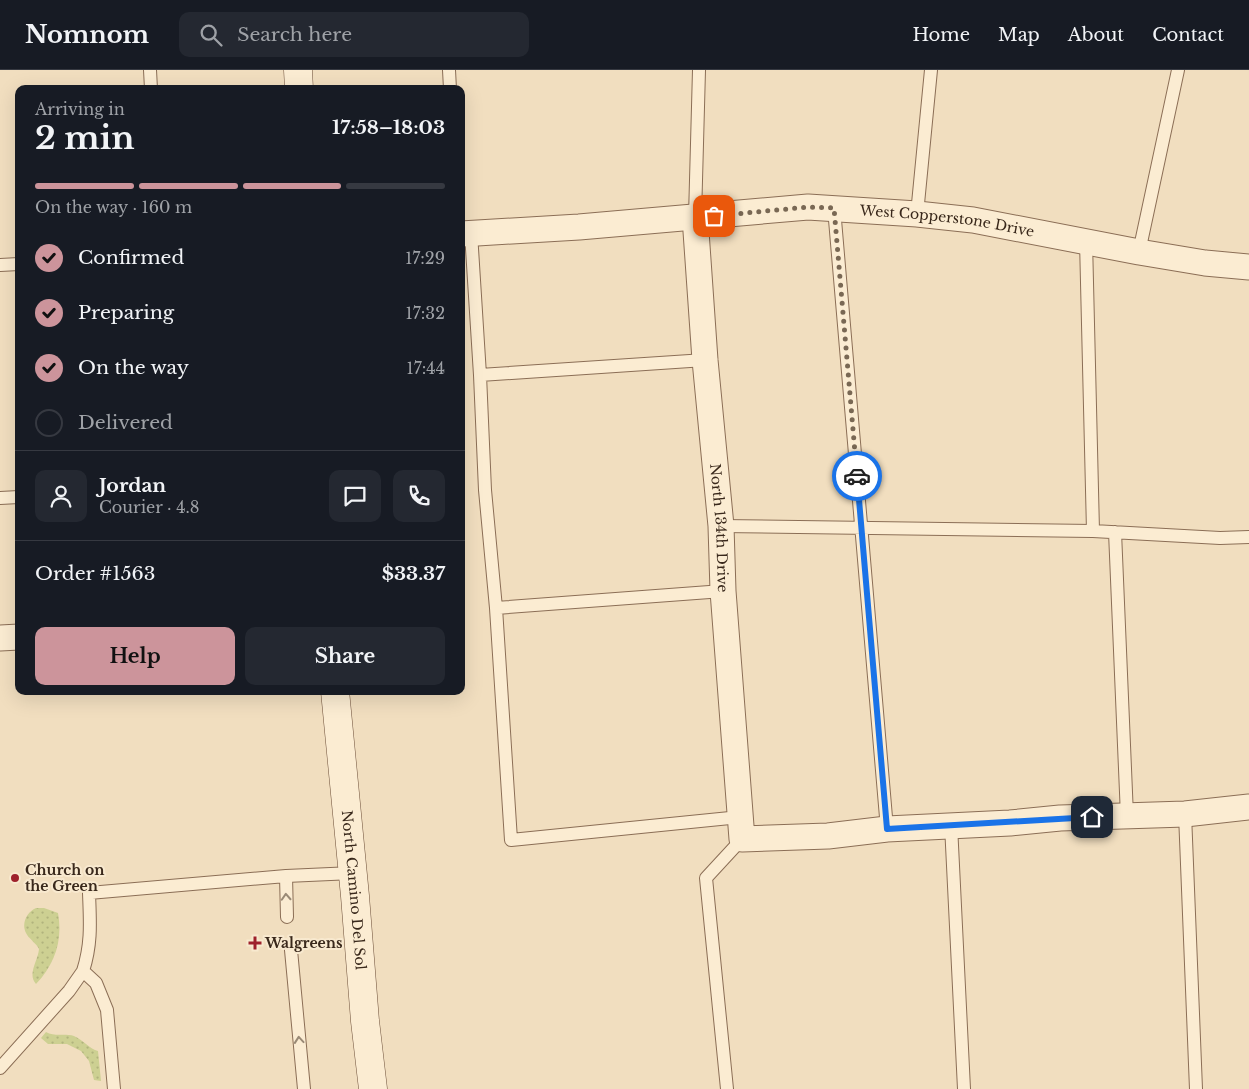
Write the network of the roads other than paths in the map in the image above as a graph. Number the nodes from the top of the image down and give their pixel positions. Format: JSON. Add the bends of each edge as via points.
{"nodes":[{"id":1,"x":150,"y":70,"type":"edge"},
{"id":2,"x":298,"y":70,"type":"edge"},
{"id":3,"x":450,"y":70,"type":"edge"},
{"id":4,"x":699,"y":70,"type":"edge"},
{"id":5,"x":931,"y":70,"type":"edge"},
{"id":6,"x":1178,"y":70,"type":"edge"},
{"id":7,"x":151,"y":85,"type":"edge"},
{"id":8,"x":299,"y":85,"type":"edge"},
{"id":9,"x":450,"y":85,"type":"edge"},
{"id":10,"x":834,"y":208,"type":"junction"},
{"id":11,"x":917,"y":214,"type":"junction"},
{"id":12,"x":695,"y":217,"type":"junction"},
{"id":13,"x":466,"y":234,"type":"edge"},
{"id":14,"x":1086,"y":241,"type":"junction"},
{"id":15,"x":1139,"y":252,"type":"junction"},
{"id":16,"x":15,"y":264,"type":"edge"},
{"id":17,"x":0,"y":265,"type":"edge"},
{"id":18,"x":1249,"y":267,"type":"edge"},
{"id":19,"x":705,"y":360,"type":"junction"},
{"id":20,"x":480,"y":375,"type":"junction"},
{"id":21,"x":15,"y":497,"type":"edge"},
{"id":22,"x":0,"y":498,"type":"edge"},
{"id":23,"x":721,"y":526,"type":"junction"},
{"id":24,"x":861,"y":528,"type":"junction"},
{"id":25,"x":1094,"y":531,"type":"junction"},
{"id":26,"x":1115,"y":532,"type":"junction"},
{"id":27,"x":1249,"y":537,"type":"edge"},
{"id":28,"x":723,"y":591,"type":"junction"},
{"id":29,"x":496,"y":608,"type":"junction"},
{"id":30,"x":15,"y":637,"type":"edge"},
{"id":31,"x":0,"y":638,"type":"edge"},
{"id":32,"x":335,"y":695,"type":"edge"},
{"id":33,"x":1249,"y":807,"type":"edge"},
{"id":34,"x":1186,"y":814,"type":"junction"},
{"id":35,"x":1127,"y":816,"type":"junction"},
{"id":36,"x":951,"y":825,"type":"junction"},
{"id":37,"x":741,"y":828,"type":"junction"},
{"id":38,"x":887,"y":829,"type":"junction"},
{"id":39,"x":353,"y":873,"type":"junction"},
{"id":40,"x":286,"y":876,"type":"junction"},
{"id":41,"x":287,"y":917,"type":"dead end"},
{"id":42,"x":290,"y":950,"type":"dead end"},
{"id":43,"x":83,"y":970,"type":"junction"},
{"id":44,"x":0,"y":1068,"type":"edge"},
{"id":45,"x":114,"y":1089,"type":"edge"},
{"id":46,"x":304,"y":1089,"type":"edge"},
{"id":47,"x":373,"y":1089,"type":"edge"},
{"id":48,"x":727,"y":1089,"type":"edge"},
{"id":49,"x":964,"y":1089,"type":"edge"},
{"id":50,"x":1196,"y":1089,"type":"edge"}],
"edges":[{"from":1,"to":7,"type":"lane"},
{"from":2,"to":8,"type":"street"},
{"from":3,"to":9,"type":"lane"},
{"from":4,"to":12,"type":"lane"},
{"from":5,"to":11,"type":"lane"},
{"from":6,"to":15,"type":"lane"},
{"from":10,"to":11,"type":"street","name":"West Copperstone Drive"},
{"from":10,"to":12,"type":"street","name":"West Copperstone Drive","via":[[808,207]]},
{"from":10,"to":24,"type":"lane"},
{"from":11,"to":14,"type":"street","name":"West Copperstone Drive","via":[[973,220]]},
{"from":12,"to":13,"type":"street","name":"West Copperstone Drive"},
{"from":12,"to":19,"type":"street","name":"North 134th Drive"},
{"from":13,"to":20,"type":"lane"},
{"from":14,"to":15,"type":"street","name":"West Copperstone Drive"},
{"from":14,"to":25,"type":"lane"},
{"from":15,"to":18,"type":"street","name":"West Copperstone Drive"},
{"from":16,"to":17,"type":"lane"},
{"from":19,"to":20,"type":"lane"},
{"from":19,"to":23,"type":"street","name":"North 134th Drive"},
{"from":20,"to":29,"type":"lane","via":[[485,490]]},
{"from":21,"to":22,"type":"lane"},
{"from":23,"to":24,"type":"lane"},
{"from":23,"to":28,"type":"street","name":"North 134th Drive"},
{"from":24,"to":25,"type":"lane"},
{"from":24,"to":38,"type":"lane"},
{"from":25,"to":26,"type":"lane"},
{"from":26,"to":27,"type":"lane"},
{"from":26,"to":35,"type":"lane"},
{"from":28,"to":29,"type":"lane"},
{"from":28,"to":37,"type":"street","name":"North 134th Drive"},
{"from":29,"to":37,"type":"lane","via":[[511,840]]},
{"from":30,"to":31,"type":"street"},
{"from":32,"to":39,"type":"street","name":"North Camino Del Sol"},
{"from":33,"to":34,"type":"street"},
{"from":34,"to":35,"type":"street"},
{"from":34,"to":50,"type":"lane"},
{"from":35,"to":36,"type":"street"},
{"from":36,"to":38,"type":"street"},
{"from":36,"to":49,"type":"lane"},
{"from":37,"to":38,"type":"street","via":[[828,836]]},
{"from":37,"to":48,"type":"lane","via":[[706,878]]},
{"from":39,"to":40,"type":"lane"},
{"from":39,"to":47,"type":"street","name":"North Camino Del Sol"},
{"from":41,"to":40,"type":"lane","one_way":true},
{"from":40,"to":43,"type":"lane","via":[[89,893],[91,933]]},
{"from":46,"to":42,"type":"lane","one_way":true},
{"from":43,"to":44,"type":"lane"},
{"from":43,"to":45,"type":"lane","via":[[96,982],[107,1010]]}]}
